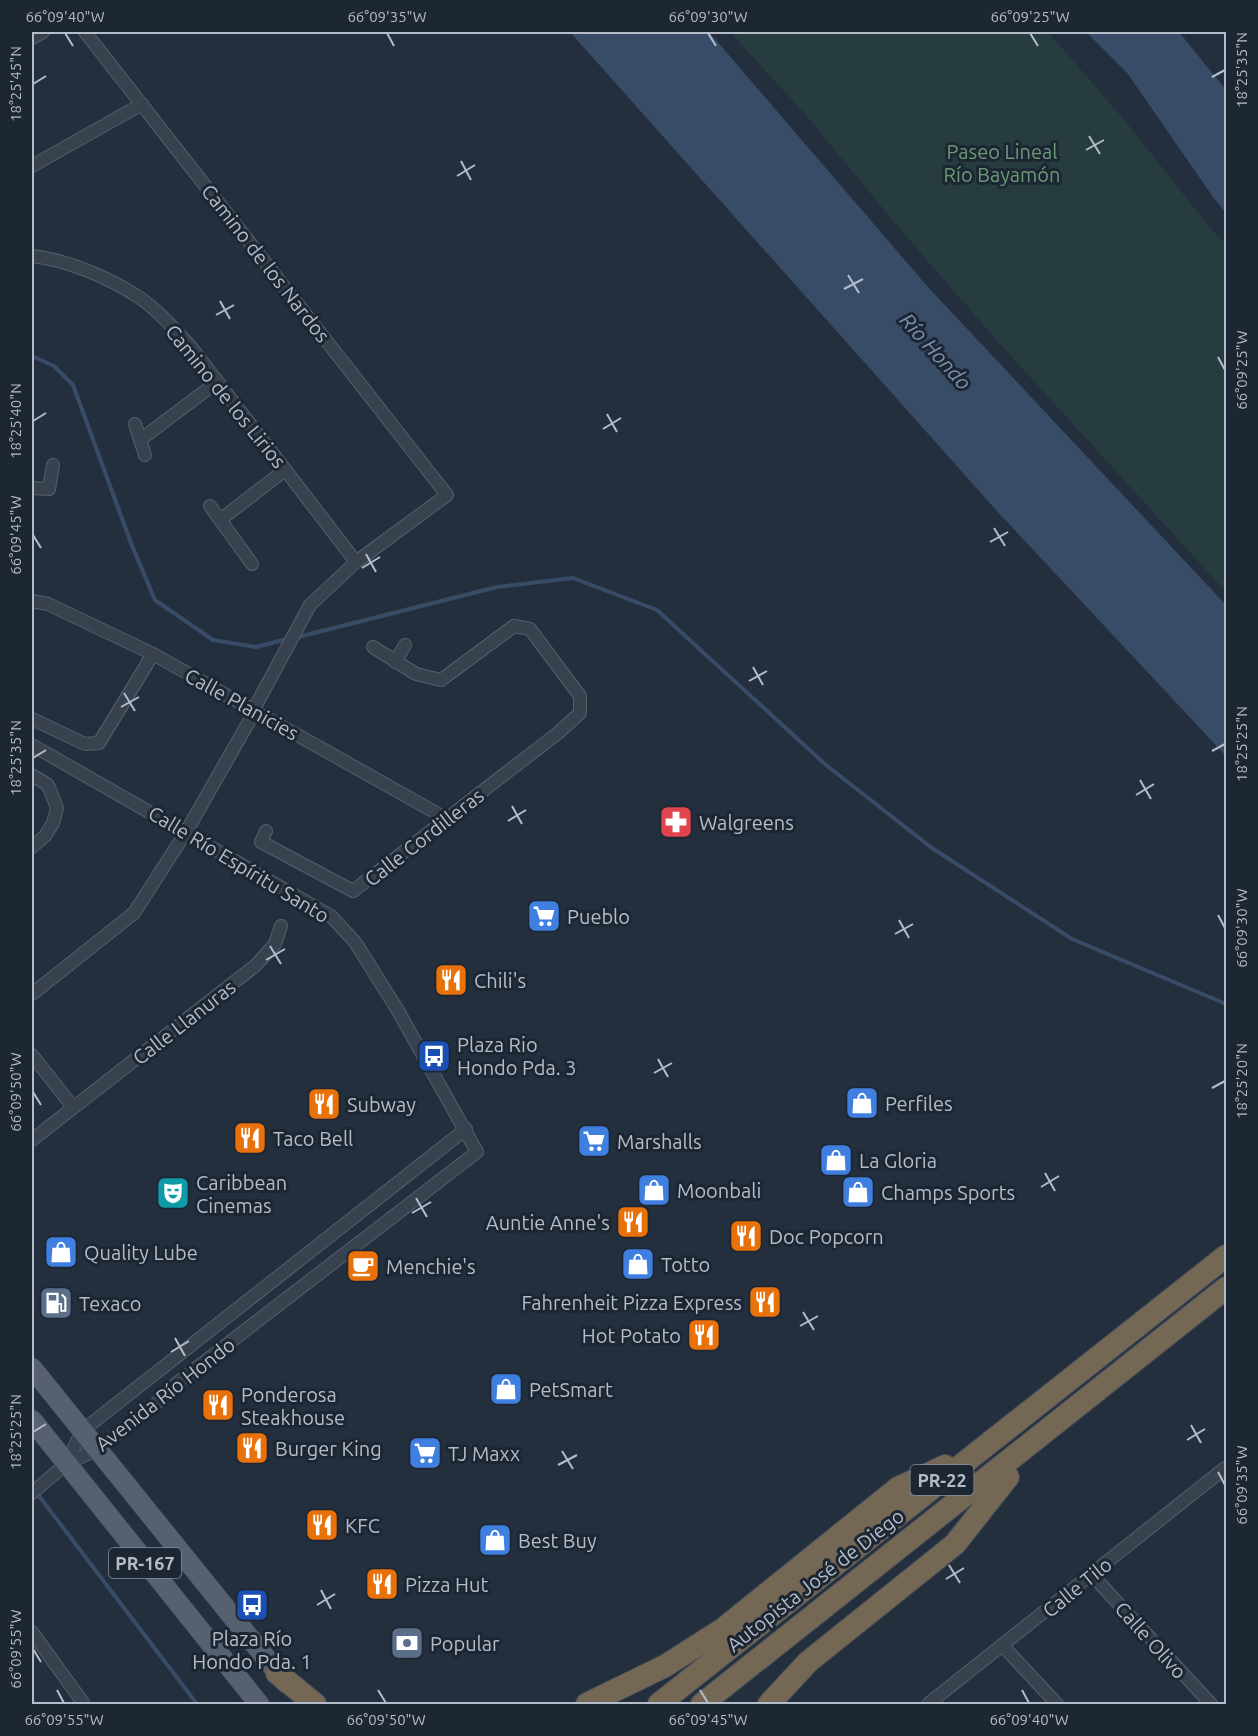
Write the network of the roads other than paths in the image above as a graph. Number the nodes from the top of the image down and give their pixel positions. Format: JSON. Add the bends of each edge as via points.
{"nodes":[{"id":1,"x":43,"y":32,"type":"edge"},
{"id":2,"x":86,"y":32,"type":"edge"},
{"id":3,"x":32,"y":38,"type":"edge"},
{"id":4,"x":142,"y":104,"type":"junction"},
{"id":5,"x":32,"y":166,"type":"edge"},
{"id":6,"x":32,"y":256,"type":"edge"},
{"id":7,"x":217,"y":382,"type":"junction"},
{"id":8,"x":135,"y":424,"type":"dead end"},
{"id":9,"x":140,"y":440,"type":"junction"},
{"id":10,"x":145,"y":455,"type":"dead end"},
{"id":11,"x":53,"y":465,"type":"dead end"},
{"id":12,"x":285,"y":470,"type":"junction"},
{"id":13,"x":32,"y":488,"type":"edge"},
{"id":14,"x":210,"y":506,"type":"dead end"},
{"id":15,"x":220,"y":520,"type":"junction"},
{"id":16,"x":356,"y":562,"type":"junction"},
{"id":17,"x":252,"y":564,"type":"dead end"},
{"id":18,"x":32,"y":601,"type":"edge"},
{"id":19,"x":405,"y":645,"type":"dead end"},
{"id":20,"x":373,"y":648,"type":"dead end"},
{"id":21,"x":153,"y":654,"type":"junction"},
{"id":22,"x":396,"y":662,"type":"junction"},
{"id":23,"x":255,"y":709,"type":"junction"},
{"id":24,"x":32,"y":719,"type":"edge"},
{"id":25,"x":32,"y":745,"type":"edge"},
{"id":26,"x":32,"y":775,"type":"edge"},
{"id":27,"x":447,"y":819,"type":"junction"},
{"id":28,"x":266,"y":831,"type":"dead end"},
{"id":29,"x":186,"y":832,"type":"junction"},
{"id":30,"x":32,"y":847,"type":"edge"},
{"id":31,"x":281,"y":926,"type":"dead end"},
{"id":32,"x":32,"y":994,"type":"edge"},
{"id":33,"x":32,"y":1055,"type":"edge"},
{"id":34,"x":73,"y":1107,"type":"junction"},
{"id":35,"x":466,"y":1129,"type":"junction"},
{"id":36,"x":32,"y":1140,"type":"edge"},
{"id":37,"x":477,"y":1152,"type":"joint"},
{"id":38,"x":1227,"y":1256,"type":"edge"},
{"id":39,"x":1227,"y":1288,"type":"edge"},
{"id":40,"x":1227,"y":1302,"type":"edge"},
{"id":41,"x":32,"y":1368,"type":"edge"},
{"id":42,"x":1044,"y":1400,"type":"junction"},
{"id":43,"x":32,"y":1420,"type":"edge"},
{"id":44,"x":82,"y":1431,"type":"junction"},
{"id":45,"x":982,"y":1449,"type":"junction"},
{"id":46,"x":96,"y":1450,"type":"junction"},
{"id":47,"x":66,"y":1464,"type":"junction"},
{"id":48,"x":1225,"y":1468,"type":"dead end"},
{"id":49,"x":1008,"y":1477,"type":"junction"},
{"id":50,"x":32,"y":1493,"type":"edge"},
{"id":51,"x":1092,"y":1575,"type":"junction"},
{"id":52,"x":32,"y":1632,"type":"edge"},
{"id":53,"x":1003,"y":1646,"type":"junction"},
{"id":54,"x":277,"y":1673,"type":"junction"},
{"id":55,"x":84,"y":1704,"type":"edge"},
{"id":56,"x":259,"y":1704,"type":"edge"},
{"id":57,"x":302,"y":1704,"type":"edge"},
{"id":58,"x":315,"y":1704,"type":"edge"},
{"id":59,"x":588,"y":1704,"type":"edge"},
{"id":60,"x":658,"y":1704,"type":"edge"},
{"id":61,"x":681,"y":1704,"type":"edge"},
{"id":62,"x":702,"y":1704,"type":"edge"},
{"id":63,"x":721,"y":1704,"type":"edge"},
{"id":64,"x":769,"y":1704,"type":"edge"},
{"id":65,"x":928,"y":1704,"type":"edge"},
{"id":66,"x":1056,"y":1704,"type":"edge"},
{"id":67,"x":1211,"y":1704,"type":"edge"}],
"edges":[{"from":1,"to":3,"type":"street"},
{"from":2,"to":4,"type":"street","name":"Camino de los Nardos"},
{"from":4,"to":5,"type":"street"},
{"from":4,"to":16,"type":"street","name":"Camino de los Nardos","via":[[447,495]]},
{"from":6,"to":7,"type":"street","name":"Camino de los Lirios","via":[[77,267],[141,298],[190,347]]},
{"from":7,"to":9,"type":"street"},
{"from":7,"to":12,"type":"street","name":"Camino de los Lirios"},
{"from":8,"to":9,"type":"street"},
{"from":9,"to":10,"type":"street"},
{"from":11,"to":13,"type":"street","via":[[49,489]]},
{"from":12,"to":15,"type":"street"},
{"from":12,"to":16,"type":"street","name":"Camino de los Lirios"},
{"from":14,"to":15,"type":"street"},
{"from":15,"to":17,"type":"street"},
{"from":16,"to":23,"type":"street","via":[[310,605]]},
{"from":18,"to":21,"type":"street","name":"Calle Planicies","via":[[48,604]]},
{"from":19,"to":22,"type":"street"},
{"from":20,"to":22,"type":"street"},
{"from":21,"to":23,"type":"street","name":"Calle Planicies"},
{"from":21,"to":24,"type":"street","via":[[99,743],[85,744]]},
{"from":22,"to":27,"type":"street","name":"Calle Cordilleras","via":[[416,674],[441,680],[514,626],[530,629],[580,696],[580,713]]},
{"from":23,"to":27,"type":"street","name":"Calle Planicies"},
{"from":23,"to":29,"type":"street"},
{"from":25,"to":29,"type":"street","name":"Calle Río Espíritu Santo"},
{"from":26,"to":30,"type":"street","via":[[48,785],[57,808],[53,824]]},
{"from":27,"to":28,"type":"street","name":"Calle Cordilleras","via":[[353,891],[261,842]]},
{"from":29,"to":32,"type":"street","via":[[134,913]]},
{"from":29,"to":35,"type":"street","name":"Calle Río Espíritu Santo","via":[[331,916],[355,942]]},
{"from":31,"to":34,"type":"street","name":"Calle Llanuras","via":[[275,944],[256,965]]},
{"from":33,"to":34,"type":"street"},
{"from":34,"to":36,"type":"street","name":"Calle Llanuras"},
{"from":35,"to":37,"type":"street","name":"Calle Río Espíritu Santo"},
{"from":35,"to":44,"type":"street","name":"Avenida Río Hondo"},
{"from":37,"to":46,"type":"street","name":"Avenida Río Hondo"},
{"from":38,"to":42,"type":"highway","name":"Autopista José de Diego","number":"PR-22"},
{"from":39,"to":62,"type":"highway"},
{"from":40,"to":49,"type":"highway","name":"Autopista José de Diego","number":"PR-22"},
{"from":41,"to":44,"type":"main road","number":"PR-167"},
{"from":42,"to":45,"type":"highway","name":"Autopista José de Diego","number":"PR-22"},
{"from":42,"to":61,"type":"highway","via":[[992,1458]]},
{"from":43,"to":47,"type":"main road","number":"PR-167"},
{"from":44,"to":46,"type":"main road","number":"PR-167"},
{"from":44,"to":47,"type":"street","name":"Avenida Río Hondo"},
{"from":45,"to":59,"type":"highway","via":[[898,1488],[723,1629],[665,1666]]},
{"from":45,"to":60,"type":"highway","name":"Autopista José de Diego","number":"PR-22"},
{"from":46,"to":47,"type":"street","name":"Avenida Río Hondo"},
{"from":46,"to":54,"type":"main road","number":"PR-167"},
{"from":47,"to":50,"type":"street"},
{"from":47,"to":56,"type":"main road","number":"PR-167"},
{"from":48,"to":51,"type":"street","name":"Calle Tilo"},
{"from":49,"to":63,"type":"highway","name":"Autopista José de Diego","number":"PR-22"},
{"from":49,"to":64,"type":"highway","via":[[955,1544],[808,1662]]},
{"from":51,"to":53,"type":"street","name":"Calle Tilo"},
{"from":51,"to":67,"type":"street","name":"Calle Olivo"},
{"from":52,"to":55,"type":"street"},
{"from":53,"to":65,"type":"street","name":"Calle Tilo"},
{"from":53,"to":66,"type":"street"},
{"from":54,"to":57,"type":"main road","number":"PR-167"},
{"from":54,"to":58,"type":"highway"}]}
